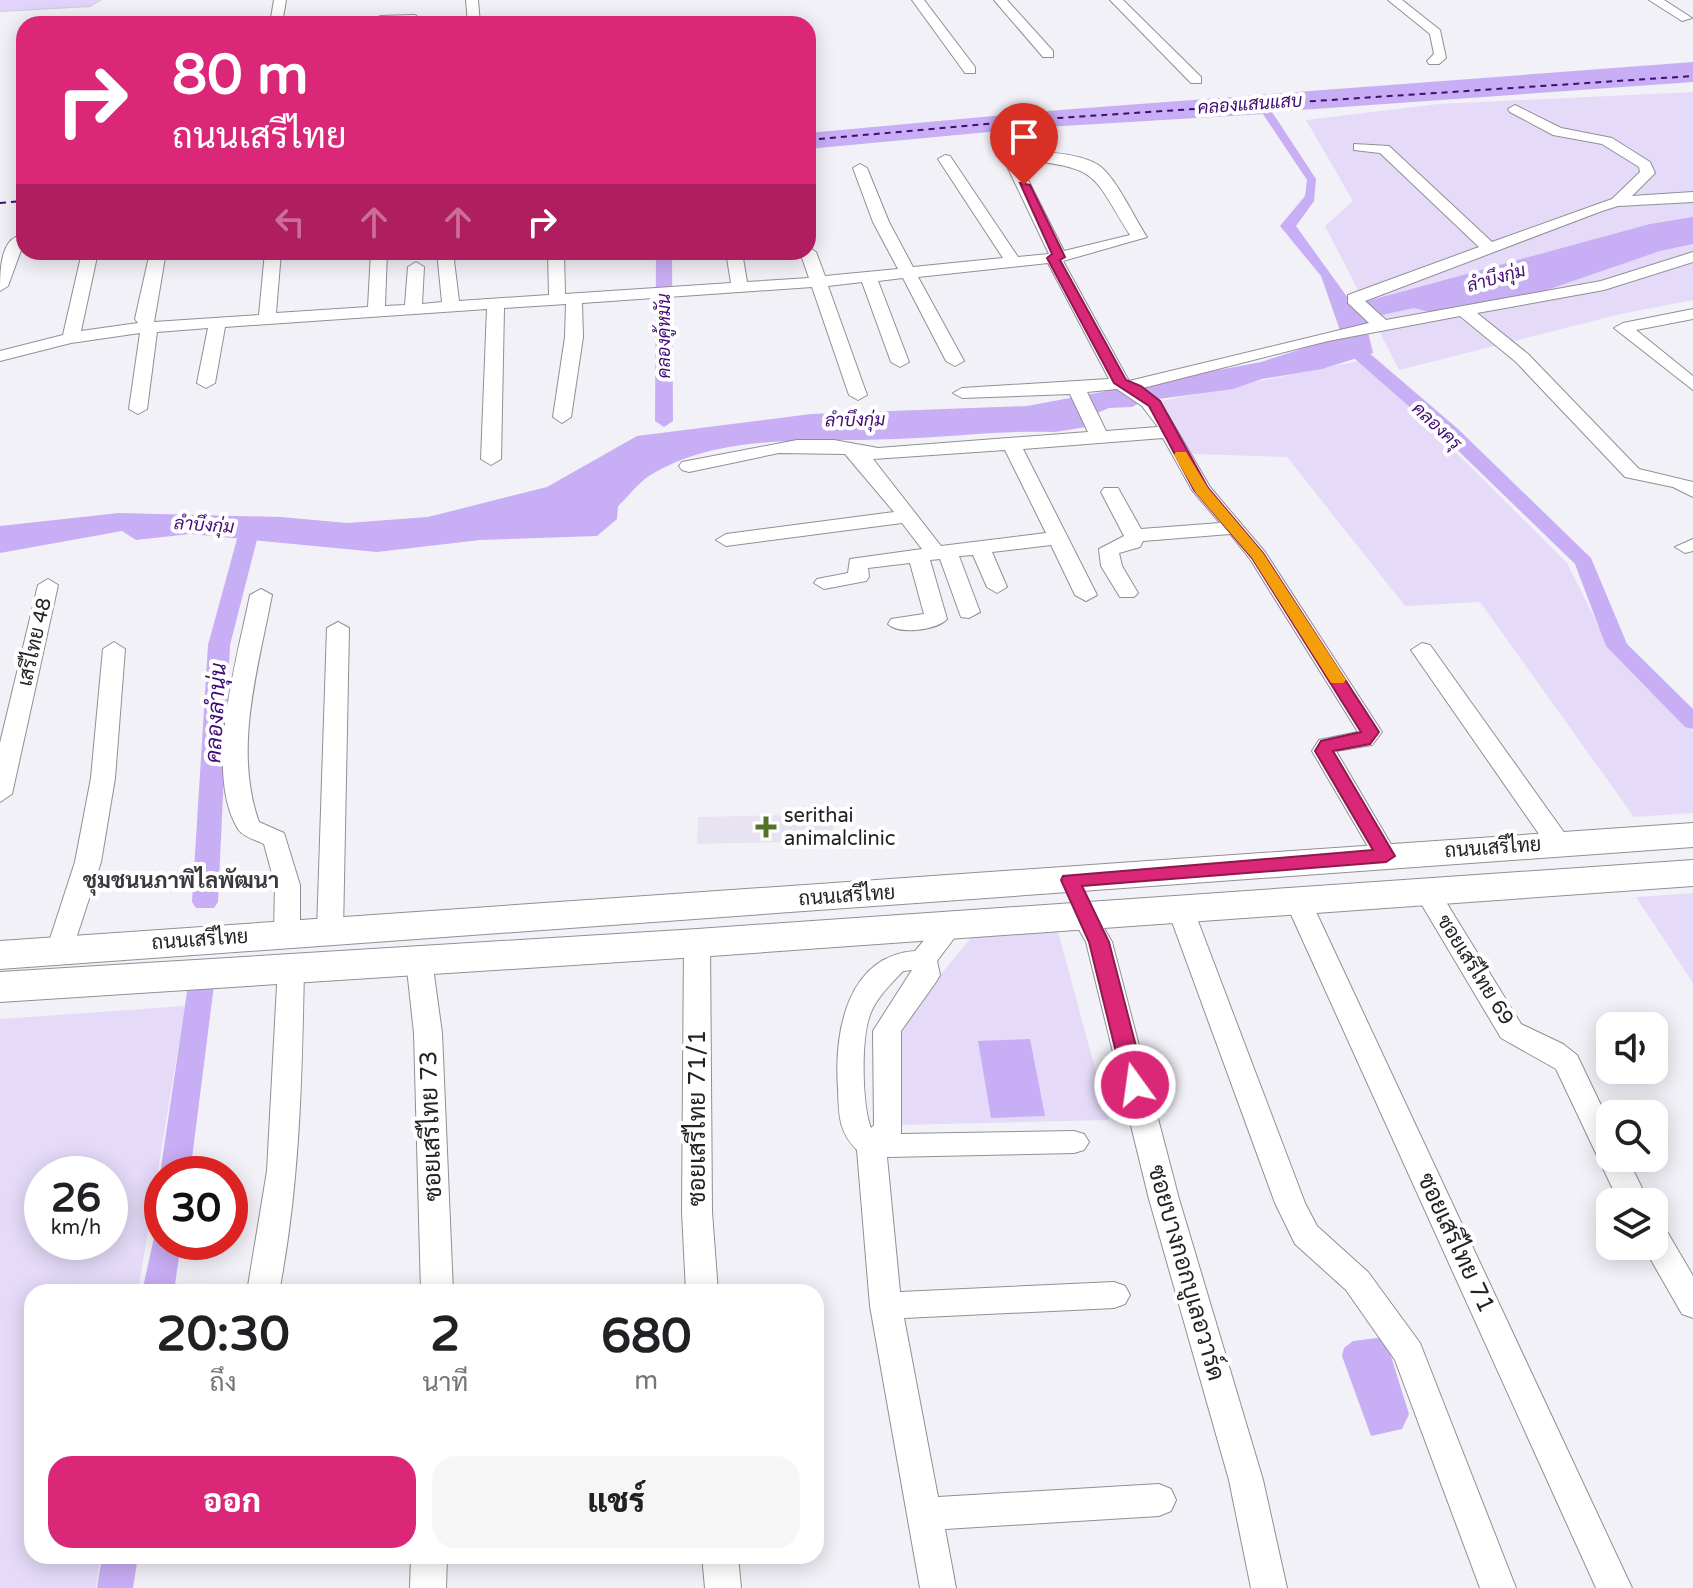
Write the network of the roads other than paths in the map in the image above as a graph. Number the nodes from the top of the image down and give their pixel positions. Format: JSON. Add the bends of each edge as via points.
{"nodes":[{"id":1,"x":90,"y":0,"type":"edge"},
{"id":2,"x":918,"y":0,"type":"edge"},
{"id":3,"x":1000,"y":0,"type":"edge"},
{"id":4,"x":1116,"y":0,"type":"edge"},
{"id":5,"x":1394,"y":0,"type":"edge"},
{"id":6,"x":1655,"y":0,"type":"edge"},
{"id":7,"x":55,"y":1,"type":"edge"},
{"id":8,"x":0,"y":5,"type":"edge"},
{"id":9,"x":380,"y":11,"type":"edge"},
{"id":10,"x":402,"y":16,"type":"edge"},
{"id":11,"x":1686,"y":18,"type":"dead end"},
{"id":12,"x":1048,"y":54,"type":"dead end"},
{"id":13,"x":1434,"y":61,"type":"dead end"},
{"id":14,"x":970,"y":70,"type":"dead end"},
{"id":15,"x":1196,"y":80,"type":"dead end"},
{"id":16,"x":1515,"y":109,"type":"dead end"},
{"id":17,"x":1359,"y":147,"type":"dead end"},
{"id":18,"x":945,"y":159,"type":"dead end"},
{"id":19,"x":860,"y":168,"type":"dead end"},
{"id":20,"x":1693,"y":197,"type":"edge"},
{"id":21,"x":1617,"y":202,"type":"junction"},
{"id":22,"x":16,"y":242,"type":"dead end"},
{"id":23,"x":1489,"y":248,"type":"junction"},
{"id":24,"x":1056,"y":257,"type":"junction"},
{"id":25,"x":1693,"y":257,"type":"edge"},
{"id":26,"x":88,"y":260,"type":"edge"},
{"id":27,"x":156,"y":260,"type":"edge"},
{"id":28,"x":272,"y":260,"type":"edge"},
{"id":29,"x":379,"y":260,"type":"edge"},
{"id":30,"x":446,"y":260,"type":"edge"},
{"id":31,"x":558,"y":260,"type":"edge"},
{"id":32,"x":735,"y":260,"type":"edge"},
{"id":33,"x":811,"y":260,"type":"edge"},
{"id":34,"x":1013,"y":262,"type":"junction"},
{"id":35,"x":416,"y":267,"type":"dead end"},
{"id":36,"x":911,"y":274,"type":"junction"},
{"id":37,"x":868,"y":277,"type":"junction"},
{"id":38,"x":818,"y":282,"type":"junction"},
{"id":39,"x":0,"y":286,"type":"edge"},
{"id":40,"x":740,"y":287,"type":"junction"},
{"id":41,"x":566,"y":298,"type":"junction"},
{"id":42,"x":496,"y":303,"type":"junction"},
{"id":43,"x":451,"y":306,"type":"junction"},
{"id":44,"x":413,"y":308,"type":"junction"},
{"id":45,"x":376,"y":310,"type":"junction"},
{"id":46,"x":1464,"y":311,"type":"junction"},
{"id":47,"x":1693,"y":314,"type":"edge"},
{"id":48,"x":267,"y":317,"type":"junction"},
{"id":49,"x":218,"y":320,"type":"junction"},
{"id":50,"x":1379,"y":325,"type":"junction"},
{"id":51,"x":149,"y":327,"type":"junction"},
{"id":52,"x":71,"y":338,"type":"junction"},
{"id":53,"x":0,"y":356,"type":"edge"},
{"id":54,"x":955,"y":361,"type":"dead end"},
{"id":55,"x":900,"y":362,"type":"dead end"},
{"id":56,"x":206,"y":383,"type":"dead end"},
{"id":57,"x":1693,"y":385,"type":"edge"},
{"id":58,"x":1135,"y":390,"type":"junction"},
{"id":59,"x":1078,"y":392,"type":"junction"},
{"id":60,"x":962,"y":393,"type":"dead end"},
{"id":61,"x":858,"y":395,"type":"dead end"},
{"id":62,"x":138,"y":409,"type":"dead end"},
{"id":63,"x":562,"y":417,"type":"dead end"},
{"id":64,"x":1098,"y":432,"type":"junction"},
{"id":65,"x":1168,"y":432,"type":"junction"},
{"id":66,"x":1012,"y":445,"type":"junction"},
{"id":67,"x":857,"y":452,"type":"junction"},
{"id":68,"x":491,"y":459,"type":"dead end"},
{"id":69,"x":689,"y":466,"type":"dead end"},
{"id":70,"x":1693,"y":491,"type":"edge"},
{"id":71,"x":1111,"y":492,"type":"dead end"},
{"id":72,"x":908,"y":516,"type":"junction"},
{"id":73,"x":1235,"y":528,"type":"junction"},
{"id":74,"x":1134,"y":536,"type":"junction"},
{"id":75,"x":1057,"y":538,"type":"junction"},
{"id":76,"x":726,"y":540,"type":"dead end"},
{"id":77,"x":980,"y":547,"type":"junction"},
{"id":78,"x":933,"y":553,"type":"junction"},
{"id":79,"x":824,"y":583,"type":"dead end"},
{"id":80,"x":48,"y":585,"type":"dead end"},
{"id":81,"x":997,"y":587,"type":"dead end"},
{"id":82,"x":1127,"y":593,"type":"dead end"},
{"id":83,"x":261,"y":595,"type":"dead end"},
{"id":84,"x":1086,"y":595,"type":"dead end"},
{"id":85,"x":969,"y":612,"type":"dead end"},
{"id":86,"x":899,"y":624,"type":"dead end"},
{"id":87,"x":338,"y":628,"type":"dead end"},
{"id":88,"x":114,"y":649,"type":"dead end"},
{"id":89,"x":1422,"y":650,"type":"dead end"},
{"id":90,"x":0,"y":794,"type":"edge"},
{"id":91,"x":1686,"y":836,"type":"edge"},
{"id":92,"x":1559,"y":844,"type":"junction"},
{"id":93,"x":1386,"y":856,"type":"junction"},
{"id":94,"x":1693,"y":873,"type":"edge"},
{"id":95,"x":1426,"y":890,"type":"junction"},
{"id":96,"x":1077,"y":898,"type":"junction"},
{"id":97,"x":1297,"y":899,"type":"junction"},
{"id":98,"x":1180,"y":908,"type":"junction"},
{"id":99,"x":951,"y":925,"type":"junction"},
{"id":100,"x":330,"y":931,"type":"junction"},
{"id":101,"x":697,"y":943,"type":"junction"},
{"id":102,"x":289,"y":950,"type":"junction"},
{"id":103,"x":59,"y":951,"type":"junction"},
{"id":104,"x":0,"y":955,"type":"edge"},
{"id":105,"x":419,"y":960,"type":"junction"},
{"id":106,"x":923,"y":960,"type":"junction"},
{"id":107,"x":0,"y":987,"type":"edge"},
{"id":108,"x":854,"y":1019,"type":"junction"},
{"id":109,"x":887,"y":1031,"type":"junction"},
{"id":110,"x":1596,"y":1124,"type":"edge"},
{"id":111,"x":1074,"y":1142,"type":"dead end"},
{"id":112,"x":871,"y":1146,"type":"junction"},
{"id":113,"x":1667,"y":1260,"type":"edge"},
{"id":114,"x":265,"y":1284,"type":"edge"},
{"id":115,"x":437,"y":1284,"type":"edge"},
{"id":116,"x":702,"y":1284,"type":"edge"},
{"id":117,"x":1114,"y":1295,"type":"dead end"},
{"id":118,"x":1693,"y":1305,"type":"edge"},
{"id":119,"x":886,"y":1306,"type":"junction"},
{"id":120,"x":1159,"y":1500,"type":"dead end"},
{"id":121,"x":923,"y":1514,"type":"junction"},
{"id":122,"x":429,"y":1564,"type":"edge"},
{"id":123,"x":721,"y":1564,"type":"edge"},
{"id":124,"x":428,"y":1588,"type":"edge"},
{"id":125,"x":723,"y":1588,"type":"edge"},
{"id":126,"x":938,"y":1588,"type":"edge"},
{"id":127,"x":1269,"y":1588,"type":"edge"},
{"id":128,"x":1498,"y":1588,"type":"edge"},
{"id":129,"x":1614,"y":1588,"type":"edge"}],
"edges":[{"from":1,"to":7,"type":"main road"},
{"from":2,"to":14,"type":"street"},
{"from":3,"to":12,"type":"street"},
{"from":4,"to":15,"type":"street"},
{"from":5,"to":13,"type":"street","via":[[1436,33],[1441,55]]},
{"from":6,"to":11,"type":"street"},
{"from":7,"to":8,"type":"main road"},
{"from":9,"to":10,"type":"street"},
{"from":16,"to":21,"type":"street","via":[[1558,132],[1607,141],[1645,165],[1648,173]]},
{"from":17,"to":23,"type":"street","via":[[1384,149]]},
{"from":18,"to":34,"type":"street"},
{"from":19,"to":36,"type":"street","via":[[881,222]]},
{"from":20,"to":21,"type":"street"},
{"from":21,"to":23,"type":"street"},
{"from":22,"to":39,"type":"street"},
{"from":23,"to":50,"type":"street","via":[[1355,298]]},
{"from":24,"to":24,"type":"street","via":[[1139,237],[1096,170],[1068,160],[1019,156],[1012,162]]},
{"from":24,"to":34,"type":"street"},
{"from":24,"to":58,"type":"street"},
{"from":25,"to":46,"type":"street","via":[[1604,285]]},
{"from":26,"to":52,"type":"street"},
{"from":27,"to":51,"type":"street","via":[[143,319]]},
{"from":28,"to":48,"type":"street"},
{"from":29,"to":45,"type":"street"},
{"from":30,"to":43,"type":"street"},
{"from":31,"to":41,"type":"street"},
{"from":32,"to":40,"type":"street"},
{"from":33,"to":38,"type":"street"},
{"from":34,"to":36,"type":"street"},
{"from":35,"to":44,"type":"street"},
{"from":36,"to":37,"type":"street"},
{"from":36,"to":54,"type":"street"},
{"from":37,"to":38,"type":"street"},
{"from":37,"to":55,"type":"street"},
{"from":38,"to":40,"type":"street"},
{"from":38,"to":61,"type":"street"},
{"from":40,"to":41,"type":"street"},
{"from":41,"to":42,"type":"street"},
{"from":41,"to":63,"type":"street","via":[[574,337]]},
{"from":42,"to":43,"type":"street"},
{"from":42,"to":68,"type":"street"},
{"from":43,"to":44,"type":"street"},
{"from":44,"to":45,"type":"street"},
{"from":45,"to":48,"type":"street"},
{"from":46,"to":50,"type":"street"},
{"from":46,"to":70,"type":"street","via":[[1522,358],[1632,473],[1648,480],[1670,479]]},
{"from":47,"to":57,"type":"street","via":[[1626,325],[1624,332]]},
{"from":48,"to":49,"type":"street"},
{"from":49,"to":51,"type":"street"},
{"from":49,"to":56,"type":"street"},
{"from":50,"to":58,"type":"street"},
{"from":51,"to":52,"type":"street"},
{"from":51,"to":62,"type":"street"},
{"from":52,"to":53,"type":"street"},
{"from":58,"to":59,"type":"street"},
{"from":58,"to":65,"type":"street"},
{"from":59,"to":60,"type":"street"},
{"from":59,"to":64,"type":"street"},
{"from":64,"to":65,"type":"street"},
{"from":64,"to":66,"type":"street"},
{"from":65,"to":73,"type":"street","via":[[1202,490]]},
{"from":66,"to":67,"type":"street"},
{"from":66,"to":75,"type":"street"},
{"from":67,"to":69,"type":"street","via":[[834,446],[789,447]]},
{"from":67,"to":72,"type":"street"},
{"from":71,"to":74,"type":"street"},
{"from":72,"to":76,"type":"street"},
{"from":72,"to":78,"type":"street"},
{"from":73,"to":74,"type":"street"},
{"from":73,"to":93,"type":"street","via":[[1370,732],[1364,740],[1327,745],[1324,751]]},
{"from":74,"to":82,"type":"street","via":[[1133,543],[1108,552]]},
{"from":75,"to":77,"type":"street"},
{"from":75,"to":84,"type":"street"},
{"from":77,"to":78,"type":"street"},
{"from":77,"to":81,"type":"street"},
{"from":78,"to":79,"type":"street","via":[[857,563],[859,577]]},
{"from":78,"to":85,"type":"street"},
{"from":78,"to":86,"type":"street","via":[[936,619]]},
{"from":80,"to":90,"type":"street","name":"เสรีไทย 48"},
{"from":83,"to":102,"type":"street","via":[[237,758],[247,824],[275,839],[286,866]]},
{"from":87,"to":100,"type":"street"},
{"from":88,"to":103,"type":"street","via":[[101,793],[88,862]]},
{"from":89,"to":92,"type":"street"},
{"from":91,"to":92,"type":"main road","name":"ถนนเสรีไทย"},
{"from":92,"to":93,"type":"main road","name":"ถนนเสรีไทย"},
{"from":93,"to":96,"type":"main road","name":"ถนนเสรีไทย"},
{"from":94,"to":95,"type":"main road","name":"ถนนเสรีไทย"},
{"from":95,"to":97,"type":"main road","name":"ถนนเสรีไทย"},
{"from":95,"to":110,"type":"street","name":"ซอยเสรีไทย 69","via":[[1511,1031],[1567,1062]]},
{"from":96,"to":98,"type":"main road","name":"ถนนเสรีไทย"},
{"from":96,"to":99,"type":"main road","name":"ถนนเสรีไทย"},
{"from":96,"to":100,"type":"main road","name":"ถนนเสรีไทย"},
{"from":96,"to":127,"type":"street","name":"ซอยบางกอกบูเลอวาร์ด","via":[[1099,942],[1164,1199],[1246,1480]]},
{"from":97,"to":98,"type":"main road","name":"ถนนเสรีไทย"},
{"from":97,"to":129,"type":"street","name":"ซอยเสรีไทย 71"},
{"from":98,"to":128,"type":"street","via":[[1290,1203],[1306,1235],[1357,1281],[1409,1353]]},
{"from":99,"to":101,"type":"main road","name":"ถนนเสรีไทย"},
{"from":99,"to":106,"type":"street"},
{"from":100,"to":102,"type":"main road","name":"ถนนเสรีไทย"},
{"from":101,"to":105,"type":"main road","name":"ถนนเสรีไทย"},
{"from":101,"to":116,"type":"street","name":"ซอยเสรีไทย 71/1"},
{"from":102,"to":103,"type":"main road","name":"ถนนเสรีไทย"},
{"from":102,"to":105,"type":"main road","name":"ถนนเสรีไทย"},
{"from":102,"to":107,"type":"main road","name":"ถนนเสรีไทย"},
{"from":102,"to":114,"type":"street","via":[[287,1106],[274,1244]]},
{"from":103,"to":104,"type":"main road","name":"ถนนเสรีไทย"},
{"from":105,"to":115,"type":"street","name":"ซอยเสรีไทย 73","via":[[428,1033]]},
{"from":106,"to":108,"type":"street","via":[[896,962]]},
{"from":106,"to":109,"type":"street","via":[[927,975]]},
{"from":108,"to":109,"type":"street"},
{"from":108,"to":112,"type":"street","via":[[855,1130]]},
{"from":109,"to":112,"type":"street","via":[[889,1129]]},
{"from":111,"to":112,"type":"street"},
{"from":112,"to":119,"type":"street"},
{"from":113,"to":118,"type":"street"},
{"from":117,"to":119,"type":"street"},
{"from":119,"to":121,"type":"street"},
{"from":120,"to":121,"type":"street"},
{"from":121,"to":126,"type":"street"},
{"from":122,"to":124,"type":"street"},
{"from":123,"to":125,"type":"street"}]}
